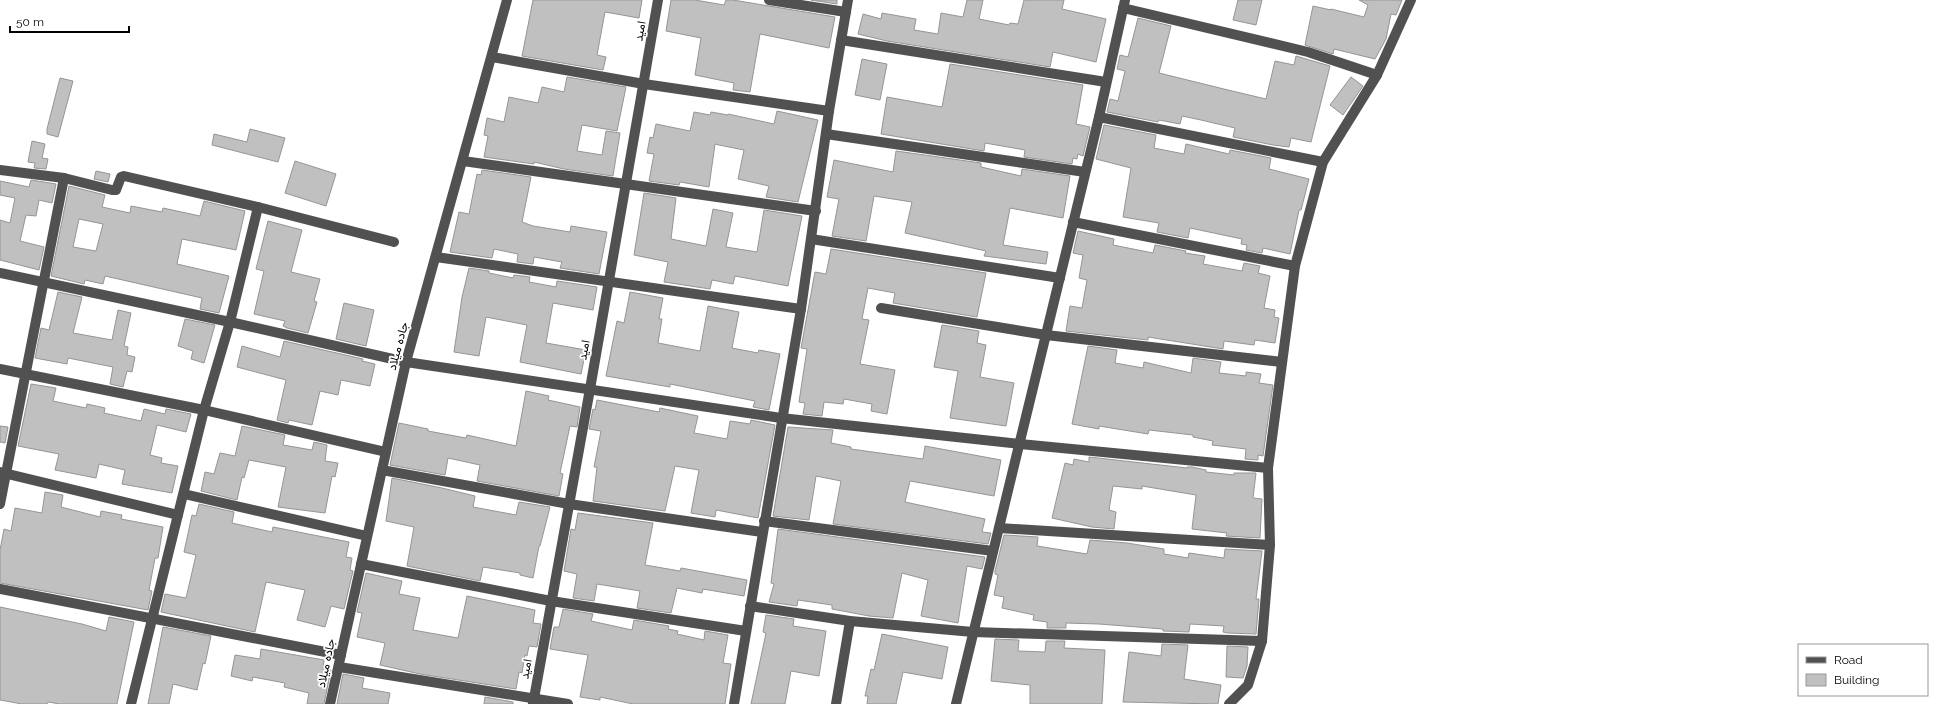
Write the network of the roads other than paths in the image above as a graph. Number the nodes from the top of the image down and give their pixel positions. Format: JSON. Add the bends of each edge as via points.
{"nodes":[{"id":1,"x":507,"y":0,"type":"edge"},
{"id":2,"x":658,"y":0,"type":"edge"},
{"id":3,"x":769,"y":0,"type":"edge"},
{"id":4,"x":848,"y":0,"type":"edge"},
{"id":5,"x":1411,"y":0,"type":"edge"},
{"id":6,"x":1124,"y":4,"type":"edge"},
{"id":7,"x":846,"y":12,"type":"junction"},
{"id":8,"x":841,"y":40,"type":"junction"},
{"id":9,"x":492,"y":57,"type":"junction"},
{"id":10,"x":1377,"y":75,"type":"junction"},
{"id":11,"x":1106,"y":82,"type":"junction"},
{"id":12,"x":644,"y":84,"type":"junction"},
{"id":13,"x":829,"y":111,"type":"junction"},
{"id":14,"x":1099,"y":117,"type":"junction"},
{"id":15,"x":826,"y":134,"type":"junction"},
{"id":16,"x":463,"y":161,"type":"junction"},
{"id":17,"x":1322,"y":162,"type":"junction"},
{"id":18,"x":0,"y":170,"type":"edge"},
{"id":19,"x":1085,"y":172,"type":"junction"},
{"id":20,"x":64,"y":178,"type":"junction"},
{"id":21,"x":626,"y":184,"type":"junction"},
{"id":22,"x":258,"y":207,"type":"junction"},
{"id":23,"x":816,"y":211,"type":"junction"},
{"id":24,"x":1073,"y":222,"type":"junction"},
{"id":25,"x":811,"y":239,"type":"junction"},
{"id":26,"x":394,"y":242,"type":"dead end"},
{"id":27,"x":436,"y":257,"type":"junction"},
{"id":28,"x":1295,"y":266,"type":"junction"},
{"id":29,"x":0,"y":273,"type":"edge"},
{"id":30,"x":1060,"y":278,"type":"junction"},
{"id":31,"x":609,"y":281,"type":"junction"},
{"id":32,"x":43,"y":282,"type":"junction"},
{"id":33,"x":881,"y":308,"type":"dead end"},
{"id":34,"x":801,"y":309,"type":"junction"},
{"id":35,"x":230,"y":322,"type":"junction"},
{"id":36,"x":1046,"y":334,"type":"junction"},
{"id":37,"x":406,"y":362,"type":"junction"},
{"id":38,"x":1282,"y":362,"type":"junction"},
{"id":39,"x":0,"y":369,"type":"edge"},
{"id":40,"x":26,"y":375,"type":"junction"},
{"id":41,"x":590,"y":389,"type":"junction"},
{"id":42,"x":204,"y":410,"type":"junction"},
{"id":43,"x":781,"y":418,"type":"junction"},
{"id":44,"x":1020,"y":444,"type":"junction"},
{"id":45,"x":386,"y":452,"type":"junction"},
{"id":46,"x":1268,"y":468,"type":"junction"},
{"id":47,"x":382,"y":470,"type":"junction"},
{"id":48,"x":3,"y":473,"type":"edge"},
{"id":49,"x":184,"y":494,"type":"junction"},
{"id":50,"x":0,"y":504,"type":"edge"},
{"id":51,"x":569,"y":504,"type":"junction"},
{"id":52,"x":178,"y":515,"type":"junction"},
{"id":53,"x":764,"y":521,"type":"junction"},
{"id":54,"x":998,"y":528,"type":"junction"},
{"id":55,"x":762,"y":532,"type":"junction"},
{"id":56,"x":367,"y":536,"type":"junction"},
{"id":57,"x":1270,"y":545,"type":"junction"},
{"id":58,"x":993,"y":551,"type":"junction"},
{"id":59,"x":361,"y":564,"type":"junction"},
{"id":60,"x":0,"y":589,"type":"edge"},
{"id":61,"x":551,"y":600,"type":"junction"},
{"id":62,"x":750,"y":606,"type":"junction"},
{"id":63,"x":153,"y":618,"type":"junction"},
{"id":64,"x":850,"y":621,"type":"junction"},
{"id":65,"x":746,"y":631,"type":"junction"},
{"id":66,"x":973,"y":632,"type":"junction"},
{"id":67,"x":1262,"y":641,"type":"junction"},
{"id":68,"x":341,"y":655,"type":"junction"},
{"id":69,"x":339,"y":667,"type":"junction"},
{"id":70,"x":533,"y":701,"type":"edge"},
{"id":71,"x":131,"y":704,"type":"edge"},
{"id":72,"x":330,"y":704,"type":"edge"},
{"id":73,"x":568,"y":704,"type":"edge"},
{"id":74,"x":734,"y":704,"type":"edge"},
{"id":75,"x":836,"y":704,"type":"edge"},
{"id":76,"x":956,"y":704,"type":"edge"},
{"id":77,"x":1229,"y":704,"type":"edge"}],
"edges":[{"from":1,"to":9,"type":"street","name":"جاده میلاد"},
{"from":2,"to":12,"type":"street","name":"امید"},
{"from":3,"to":7,"type":"street"},
{"from":4,"to":7,"type":"street"},
{"from":5,"to":10,"type":"street"},
{"from":6,"to":10,"type":"street","via":[[1308,52]]},
{"from":6,"to":11,"type":"street"},
{"from":7,"to":8,"type":"street"},
{"from":8,"to":11,"type":"street"},
{"from":8,"to":13,"type":"street"},
{"from":9,"to":12,"type":"street"},
{"from":9,"to":16,"type":"street","name":"جاده میلاد"},
{"from":10,"to":17,"type":"street"},
{"from":11,"to":14,"type":"street"},
{"from":12,"to":13,"type":"street"},
{"from":12,"to":21,"type":"street","name":"امید"},
{"from":13,"to":15,"type":"street"},
{"from":14,"to":17,"type":"street"},
{"from":14,"to":19,"type":"street"},
{"from":15,"to":19,"type":"street"},
{"from":15,"to":23,"type":"street"},
{"from":16,"to":21,"type":"street"},
{"from":16,"to":27,"type":"street","name":"جاده میلاد"},
{"from":17,"to":28,"type":"street"},
{"from":18,"to":20,"type":"street"},
{"from":19,"to":24,"type":"street"},
{"from":20,"to":22,"type":"street","via":[[116,190],[121,177],[124,176]]},
{"from":20,"to":32,"type":"street"},
{"from":21,"to":23,"type":"street"},
{"from":21,"to":31,"type":"street","name":"امید"},
{"from":22,"to":26,"type":"street"},
{"from":22,"to":35,"type":"street"},
{"from":23,"to":25,"type":"street"},
{"from":24,"to":28,"type":"street"},
{"from":24,"to":30,"type":"street"},
{"from":25,"to":30,"type":"street"},
{"from":25,"to":34,"type":"street"},
{"from":27,"to":31,"type":"street"},
{"from":27,"to":37,"type":"street","name":"جاده میلاد"},
{"from":28,"to":38,"type":"street"},
{"from":29,"to":32,"type":"street"},
{"from":30,"to":36,"type":"street"},
{"from":31,"to":34,"type":"street"},
{"from":31,"to":41,"type":"street","name":"امید"},
{"from":32,"to":35,"type":"street"},
{"from":32,"to":40,"type":"street"},
{"from":33,"to":36,"type":"street"},
{"from":34,"to":43,"type":"street"},
{"from":35,"to":37,"type":"street"},
{"from":35,"to":42,"type":"street"},
{"from":36,"to":38,"type":"street"},
{"from":36,"to":44,"type":"street"},
{"from":37,"to":41,"type":"street"},
{"from":37,"to":45,"type":"street","name":"جاده میلاد"},
{"from":38,"to":46,"type":"street"},
{"from":39,"to":40,"type":"street"},
{"from":40,"to":42,"type":"street"},
{"from":40,"to":48,"type":"street"},
{"from":41,"to":43,"type":"street"},
{"from":41,"to":51,"type":"street","name":"امید"},
{"from":42,"to":45,"type":"street"},
{"from":42,"to":49,"type":"street"},
{"from":43,"to":44,"type":"street"},
{"from":43,"to":53,"type":"street"},
{"from":44,"to":46,"type":"street"},
{"from":44,"to":54,"type":"street"},
{"from":45,"to":47,"type":"street","name":"جاده میلاد"},
{"from":46,"to":57,"type":"street"},
{"from":47,"to":51,"type":"street"},
{"from":47,"to":56,"type":"street","name":"جاده میلاد"},
{"from":48,"to":50,"type":"street"},
{"from":48,"to":52,"type":"street"},
{"from":49,"to":52,"type":"street"},
{"from":49,"to":56,"type":"street"},
{"from":51,"to":55,"type":"street"},
{"from":51,"to":61,"type":"street","name":"امید"},
{"from":52,"to":63,"type":"street"},
{"from":53,"to":55,"type":"street"},
{"from":53,"to":58,"type":"street"},
{"from":54,"to":57,"type":"street"},
{"from":54,"to":58,"type":"street"},
{"from":55,"to":62,"type":"street"},
{"from":56,"to":59,"type":"street","name":"جاده میلاد"},
{"from":57,"to":67,"type":"street"},
{"from":58,"to":66,"type":"street"},
{"from":59,"to":61,"type":"street"},
{"from":59,"to":68,"type":"street","name":"جاده میلاد"},
{"from":60,"to":63,"type":"street"},
{"from":61,"to":65,"type":"street"},
{"from":61,"to":70,"type":"street","name":"امید"},
{"from":62,"to":64,"type":"street"},
{"from":62,"to":65,"type":"street"},
{"from":63,"to":68,"type":"street"},
{"from":63,"to":71,"type":"street"},
{"from":64,"to":66,"type":"street"},
{"from":64,"to":75,"type":"street"},
{"from":65,"to":74,"type":"street"},
{"from":66,"to":67,"type":"street"},
{"from":66,"to":76,"type":"street"},
{"from":67,"to":77,"type":"street","via":[[1248,685]]},
{"from":68,"to":69,"type":"street","name":"جاده میلاد"},
{"from":69,"to":70,"type":"street"},
{"from":69,"to":72,"type":"street","name":"جاده میلاد"},
{"from":70,"to":73,"type":"street"}]}
